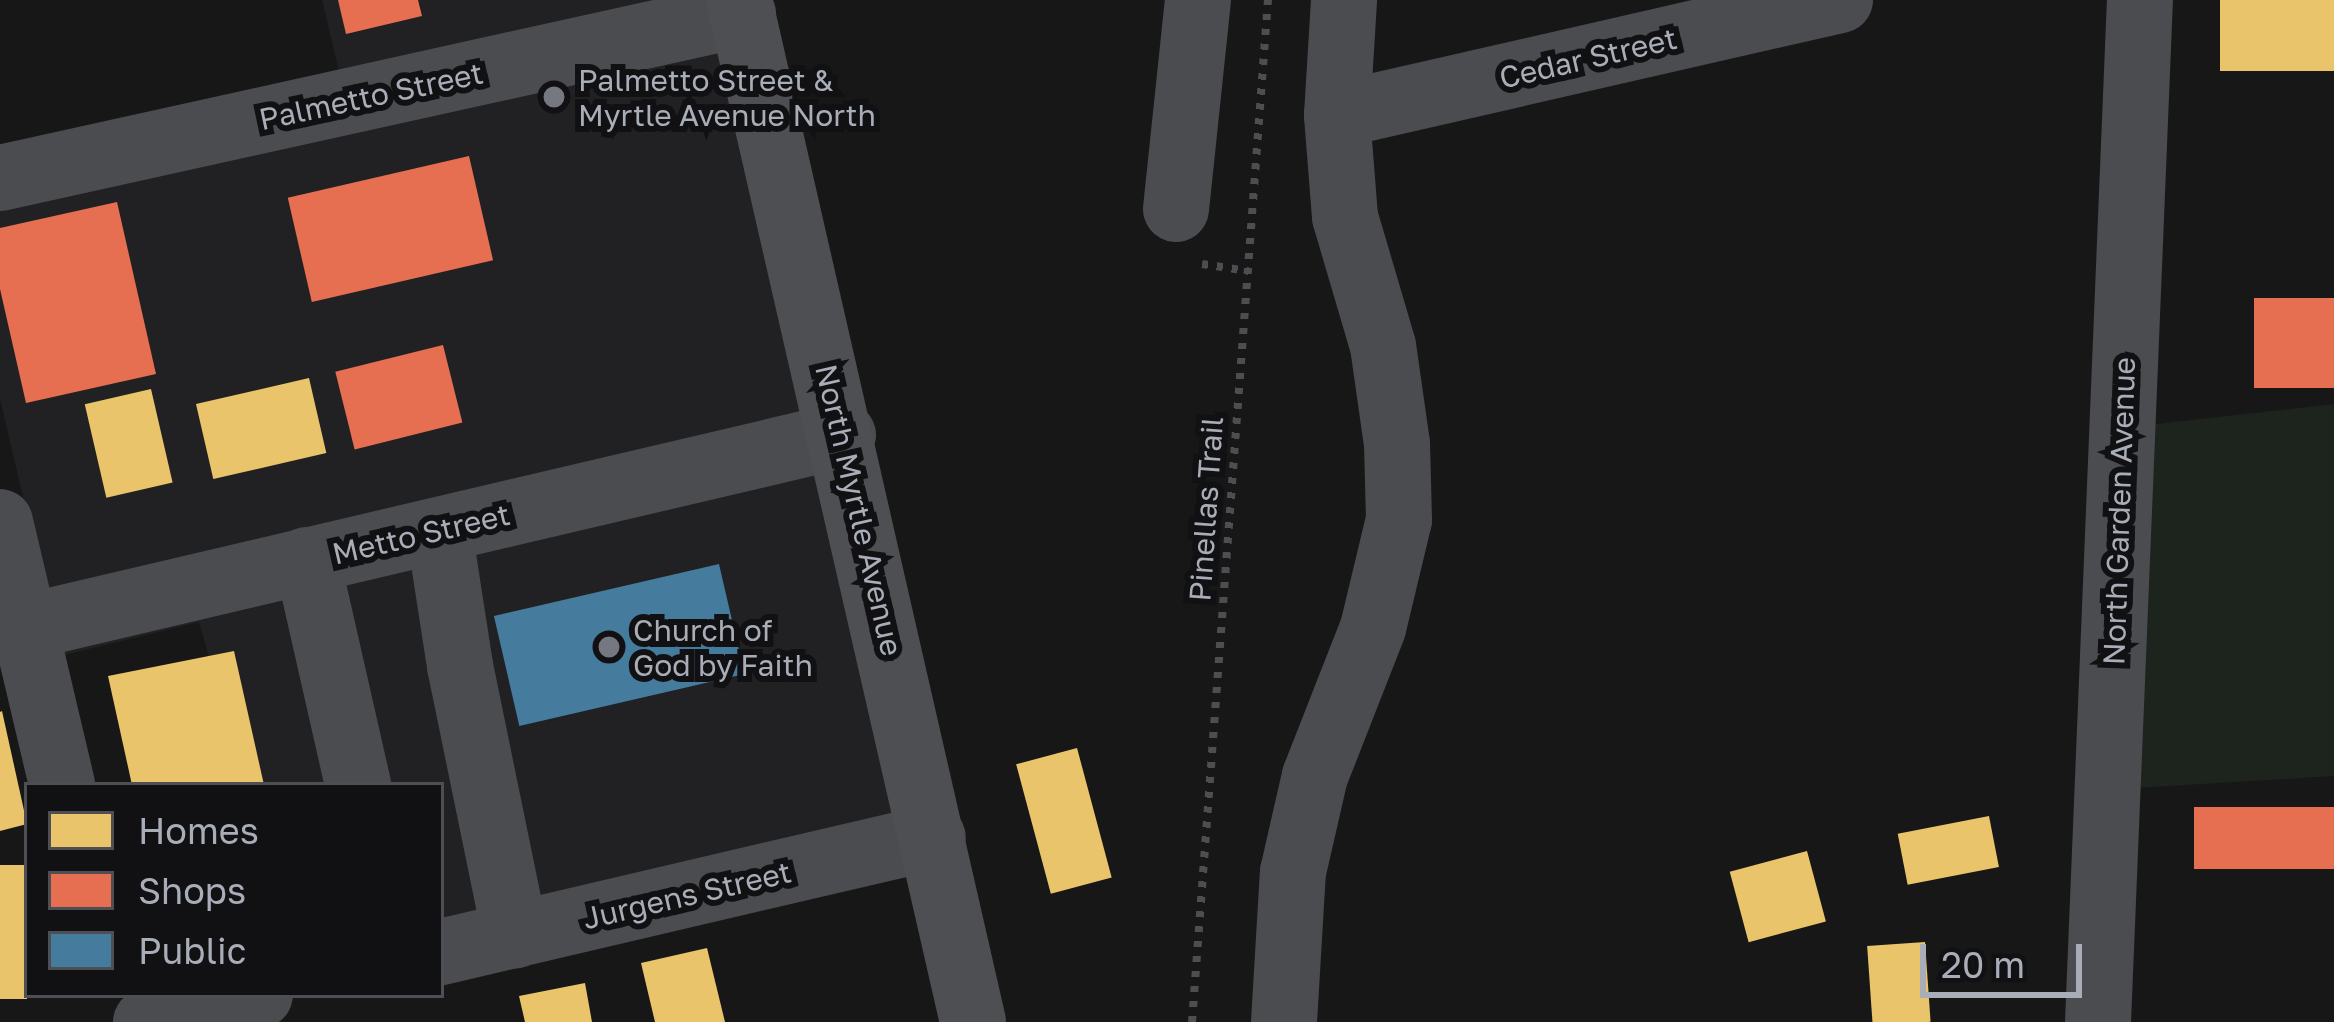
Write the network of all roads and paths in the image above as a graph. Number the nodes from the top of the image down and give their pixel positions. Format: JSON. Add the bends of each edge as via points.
{"nodes":[{"id":1,"x":1198,"y":0,"type":"edge"},
{"id":2,"x":1268,"y":0,"type":"edge"},
{"id":3,"x":1344,"y":0,"type":"edge"},
{"id":4,"x":1840,"y":0,"type":"edge"},
{"id":5,"x":2140,"y":0,"type":"edge"},
{"id":6,"x":741,"y":7,"type":"edge"},
{"id":7,"x":1337,"y":116,"type":"junction"},
{"id":8,"x":0,"y":178,"type":"edge"},
{"id":9,"x":1176,"y":209,"type":"dead end"},
{"id":10,"x":843,"y":435,"type":"junction"},
{"id":11,"x":0,"y":522,"type":"edge"},
{"id":12,"x":439,"y":530,"type":"junction"},
{"id":13,"x":307,"y":560,"type":"junction"},
{"id":14,"x":12,"y":630,"type":"edge"},
{"id":15,"x":61,"y":782,"type":"edge"},
{"id":16,"x":357,"y":782,"type":"edge"},
{"id":17,"x":933,"y":837,"type":"junction"},
{"id":18,"x":515,"y":935,"type":"junction"},
{"id":19,"x":444,"y":951,"type":"edge"},
{"id":20,"x":247,"y":998,"type":"edge"},
{"id":21,"x":146,"y":1022,"type":"edge"},
{"id":22,"x":973,"y":1022,"type":"edge"},
{"id":23,"x":1192,"y":1022,"type":"edge"},
{"id":24,"x":1284,"y":1022,"type":"edge"},
{"id":25,"x":2098,"y":1022,"type":"edge"}],
"edges":[{"from":1,"to":9,"type":"street"},
{"from":2,"to":23,"type":"path","name":"Pinellas Trail"},
{"from":3,"to":7,"type":"street"},
{"from":4,"to":7,"type":"street","name":"Cedar Street"},
{"from":5,"to":25,"type":"street","name":"North Garden Avenue"},
{"from":6,"to":8,"type":"street","name":"Palmetto Street"},
{"from":6,"to":10,"type":"main road","name":"North Myrtle Avenue"},
{"from":7,"to":24,"type":"street","via":[[1346,217],[1383,346],[1399,520],[1373,628],[1315,776],[1293,872]]},
{"from":10,"to":12,"type":"street","name":"Metto Street"},
{"from":10,"to":17,"type":"main road","name":"North Myrtle Avenue"},
{"from":11,"to":14,"type":"street"},
{"from":12,"to":13,"type":"street","name":"Metto Street"},
{"from":12,"to":18,"type":"street"},
{"from":13,"to":14,"type":"street","name":"Metto Street"},
{"from":13,"to":16,"type":"street"},
{"from":14,"to":15,"type":"street"},
{"from":17,"to":18,"type":"street","name":"Jurgens Street"},
{"from":17,"to":22,"type":"main road","name":"North Myrtle Avenue"},
{"from":18,"to":19,"type":"street","name":"Jurgens Street"},
{"from":20,"to":21,"type":"street"}]}
